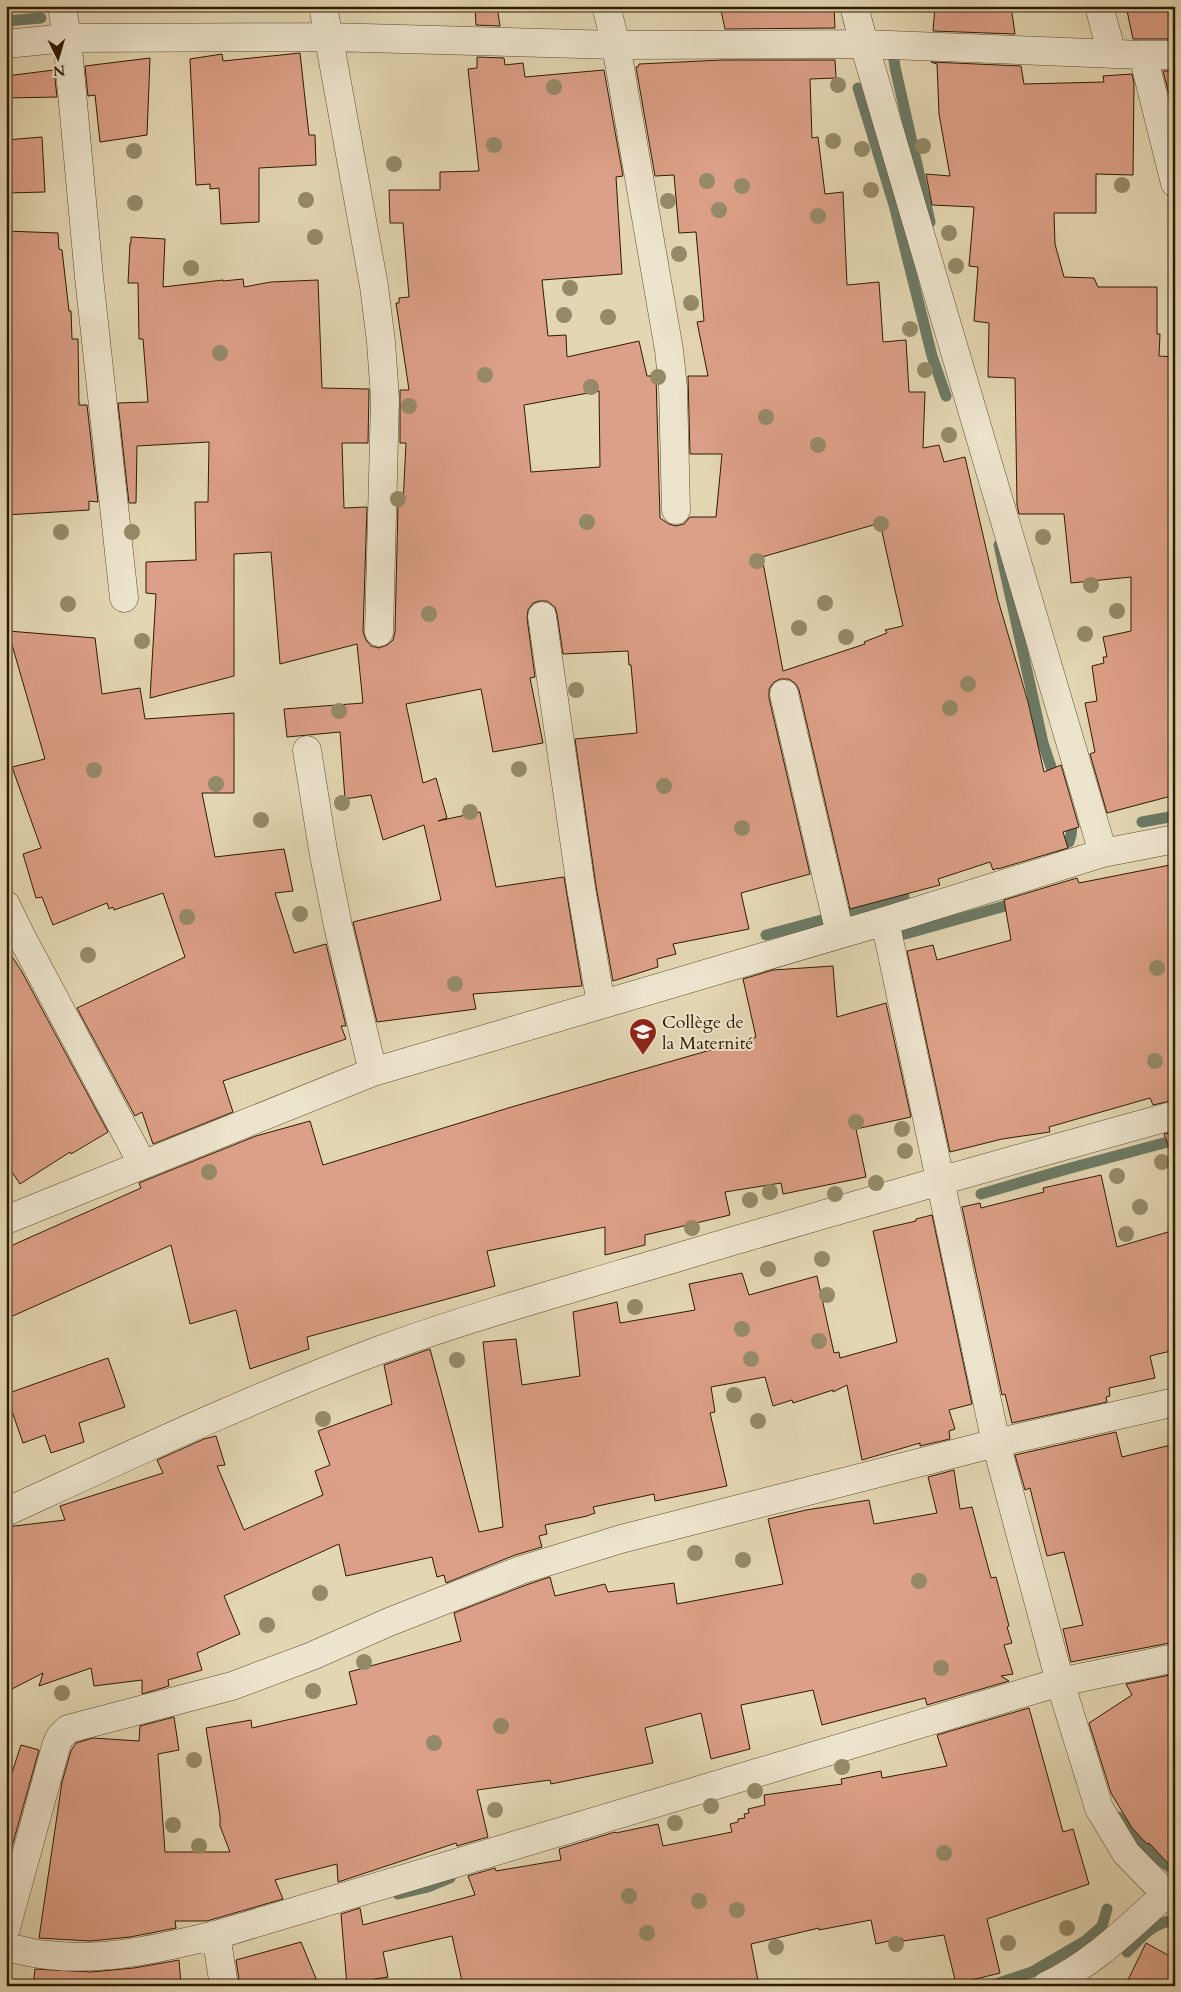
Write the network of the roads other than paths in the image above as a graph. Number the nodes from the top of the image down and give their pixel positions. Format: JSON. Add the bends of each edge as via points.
{"nodes":[{"id":1,"x":62,"y":6,"type":"edge"},
{"id":2,"x":323,"y":6,"type":"edge"},
{"id":3,"x":606,"y":6,"type":"edge"},
{"id":4,"x":854,"y":6,"type":"edge"},
{"id":5,"x":1099,"y":6,"type":"edge"},
{"id":6,"x":328,"y":37,"type":"junction"},
{"id":7,"x":67,"y":38,"type":"junction"},
{"id":8,"x":6,"y":44,"type":"edge"},
{"id":9,"x":864,"y":44,"type":"junction"},
{"id":10,"x":616,"y":45,"type":"junction"},
{"id":11,"x":1112,"y":54,"type":"junction"},
{"id":12,"x":1143,"y":55,"type":"junction"},
{"id":13,"x":1175,"y":55,"type":"edge"},
{"id":14,"x":1175,"y":183,"type":"edge"},
{"id":15,"x":676,"y":510,"type":"dead end"},
{"id":16,"x":124,"y":598,"type":"dead end"},
{"id":17,"x":542,"y":616,"type":"dead end"},
{"id":18,"x":379,"y":632,"type":"dead end"},
{"id":19,"x":784,"y":694,"type":"dead end"},
{"id":20,"x":307,"y":750,"type":"dead end"},
{"id":21,"x":1175,"y":839,"type":"edge"},
{"id":22,"x":1103,"y":854,"type":"junction"},
{"id":23,"x":6,"y":905,"type":"edge"},
{"id":24,"x":885,"y":921,"type":"junction"},
{"id":25,"x":840,"y":934,"type":"junction"},
{"id":26,"x":601,"y":1004,"type":"junction"},
{"id":27,"x":374,"y":1072,"type":"junction"},
{"id":28,"x":1175,"y":1115,"type":"edge"},
{"id":29,"x":143,"y":1165,"type":"junction"},
{"id":30,"x":941,"y":1179,"type":"junction"},
{"id":31,"x":6,"y":1220,"type":"edge"},
{"id":32,"x":1175,"y":1402,"type":"edge"},
{"id":33,"x":996,"y":1443,"type":"junction"},
{"id":34,"x":6,"y":1512,"type":"edge"},
{"id":35,"x":1175,"y":1658,"type":"edge"},
{"id":36,"x":1060,"y":1682,"type":"junction"},
{"id":37,"x":1170,"y":1896,"type":"edge"},
{"id":38,"x":6,"y":1928,"type":"edge"},
{"id":39,"x":216,"y":1935,"type":"junction"},
{"id":40,"x":6,"y":1947,"type":"edge"},
{"id":41,"x":224,"y":1986,"type":"edge"},
{"id":42,"x":1046,"y":1986,"type":"edge"}],
"edges":[{"from":1,"to":7,"type":"street"},
{"from":2,"to":6,"type":"street"},
{"from":3,"to":10,"type":"street"},
{"from":4,"to":9,"type":"street"},
{"from":5,"to":11,"type":"street"},
{"from":6,"to":7,"type":"street"},
{"from":6,"to":10,"type":"street"},
{"from":6,"to":18,"type":"street","via":[[374,286],[381,342],[385,399]]},
{"from":7,"to":8,"type":"street"},
{"from":7,"to":16,"type":"street"},
{"from":9,"to":10,"type":"street"},
{"from":9,"to":11,"type":"street"},
{"from":9,"to":22,"type":"street"},
{"from":10,"to":15,"type":"street","via":[[669,350]]},
{"from":11,"to":12,"type":"street"},
{"from":12,"to":13,"type":"street"},
{"from":12,"to":14,"type":"street"},
{"from":17,"to":26,"type":"street"},
{"from":19,"to":25,"type":"street"},
{"from":20,"to":27,"type":"street","via":[[338,926]]},
{"from":21,"to":22,"type":"street"},
{"from":22,"to":24,"type":"street"},
{"from":23,"to":29,"type":"street"},
{"from":24,"to":25,"type":"street"},
{"from":24,"to":30,"type":"street"},
{"from":25,"to":26,"type":"street"},
{"from":26,"to":27,"type":"street"},
{"from":27,"to":29,"type":"street"},
{"from":28,"to":30,"type":"street"},
{"from":29,"to":31,"type":"street"},
{"from":30,"to":33,"type":"street"},
{"from":30,"to":34,"type":"street","via":[[464,1321],[375,1352],[164,1440]]},
{"from":32,"to":33,"type":"street"},
{"from":33,"to":36,"type":"street"},
{"from":33,"to":38,"type":"street","via":[[612,1542],[521,1570],[232,1686],[68,1729],[56,1746]]},
{"from":35,"to":36,"type":"street"},
{"from":36,"to":37,"type":"street","via":[[1099,1808],[1126,1853]]},
{"from":36,"to":39,"type":"street"},
{"from":37,"to":42,"type":"street","via":[[1097,1956]]},
{"from":39,"to":40,"type":"street","via":[[137,1953],[94,1957],[47,1955]]},
{"from":39,"to":41,"type":"street"}]}
